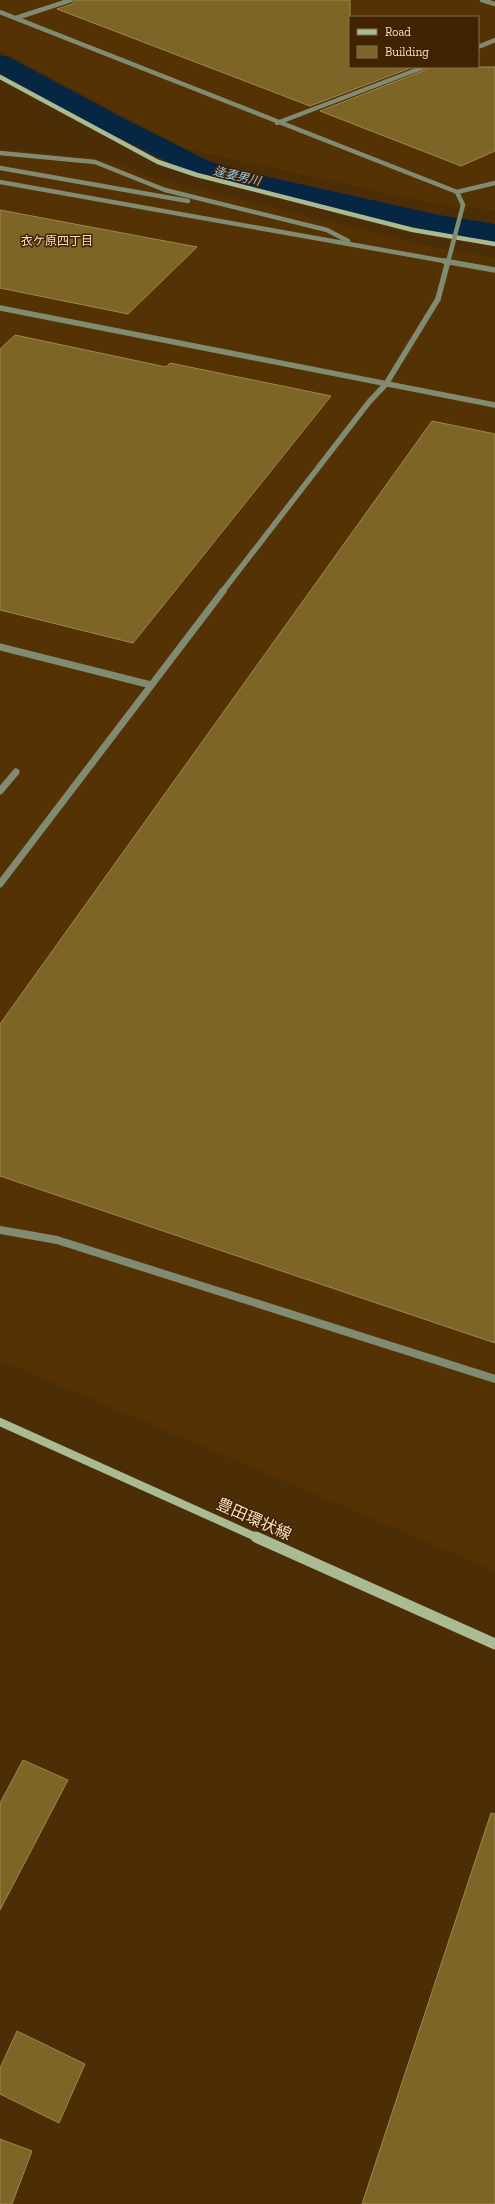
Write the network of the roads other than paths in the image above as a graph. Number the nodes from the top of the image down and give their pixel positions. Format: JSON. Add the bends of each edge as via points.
{"nodes":[{"id":1,"x":71,"y":0,"type":"edge"},
{"id":2,"x":482,"y":0,"type":"edge"},
{"id":3,"x":495,"y":4,"type":"edge"},
{"id":4,"x":0,"y":12,"type":"edge"},
{"id":5,"x":16,"y":18,"type":"junction"},
{"id":6,"x":495,"y":40,"type":"edge"},
{"id":7,"x":479,"y":47,"type":"edge"},
{"id":8,"x":421,"y":68,"type":"edge"},
{"id":9,"x":0,"y":77,"type":"edge"},
{"id":10,"x":277,"y":123,"type":"junction"},
{"id":11,"x":0,"y":153,"type":"edge"},
{"id":12,"x":0,"y":168,"type":"edge"},
{"id":13,"x":0,"y":182,"type":"edge"},
{"id":14,"x":495,"y":183,"type":"edge"},
{"id":15,"x":458,"y":192,"type":"junction"},
{"id":16,"x":244,"y":211,"type":"junction"},
{"id":17,"x":495,"y":244,"type":"edge"},
{"id":18,"x":356,"y":245,"type":"junction"},
{"id":19,"x":495,"y":270,"type":"edge"},
{"id":20,"x":0,"y":308,"type":"edge"},
{"id":21,"x":386,"y":384,"type":"junction"},
{"id":22,"x":495,"y":405,"type":"edge"},
{"id":23,"x":0,"y":647,"type":"edge"},
{"id":24,"x":151,"y":685,"type":"junction"},
{"id":25,"x":16,"y":772,"type":"dead end"},
{"id":26,"x":0,"y":790,"type":"edge"},
{"id":27,"x":0,"y":884,"type":"edge"},
{"id":28,"x":0,"y":1230,"type":"edge"},
{"id":29,"x":495,"y":1379,"type":"edge"},
{"id":30,"x":0,"y":1422,"type":"edge"},
{"id":31,"x":495,"y":1644,"type":"edge"}],
"edges":[{"from":1,"to":5,"type":"street"},
{"from":2,"to":3,"type":"street"},
{"from":4,"to":5,"type":"street"},
{"from":5,"to":10,"type":"street"},
{"from":6,"to":7,"type":"street"},
{"from":8,"to":10,"type":"street"},
{"from":9,"to":17,"type":"street","via":[[129,148],[181,170],[396,226]]},
{"from":10,"to":15,"type":"street"},
{"from":11,"to":16,"type":"street","via":[[95,162],[166,190]]},
{"from":12,"to":16,"type":"street"},
{"from":13,"to":18,"type":"street"},
{"from":14,"to":15,"type":"street"},
{"from":15,"to":21,"type":"street","bridge":true,"via":[[463,205],[438,299]]},
{"from":16,"to":18,"type":"street","via":[[327,230]]},
{"from":18,"to":19,"type":"street"},
{"from":20,"to":21,"type":"street"},
{"from":21,"to":22,"type":"street"},
{"from":21,"to":24,"type":"street","via":[[369,402]]},
{"from":23,"to":24,"type":"street"},
{"from":24,"to":27,"type":"street"},
{"from":25,"to":26,"type":"street"},
{"from":28,"to":29,"type":"street","via":[[58,1240]]},
{"from":30,"to":31,"type":"street","name":"豊田環状線"}]}
